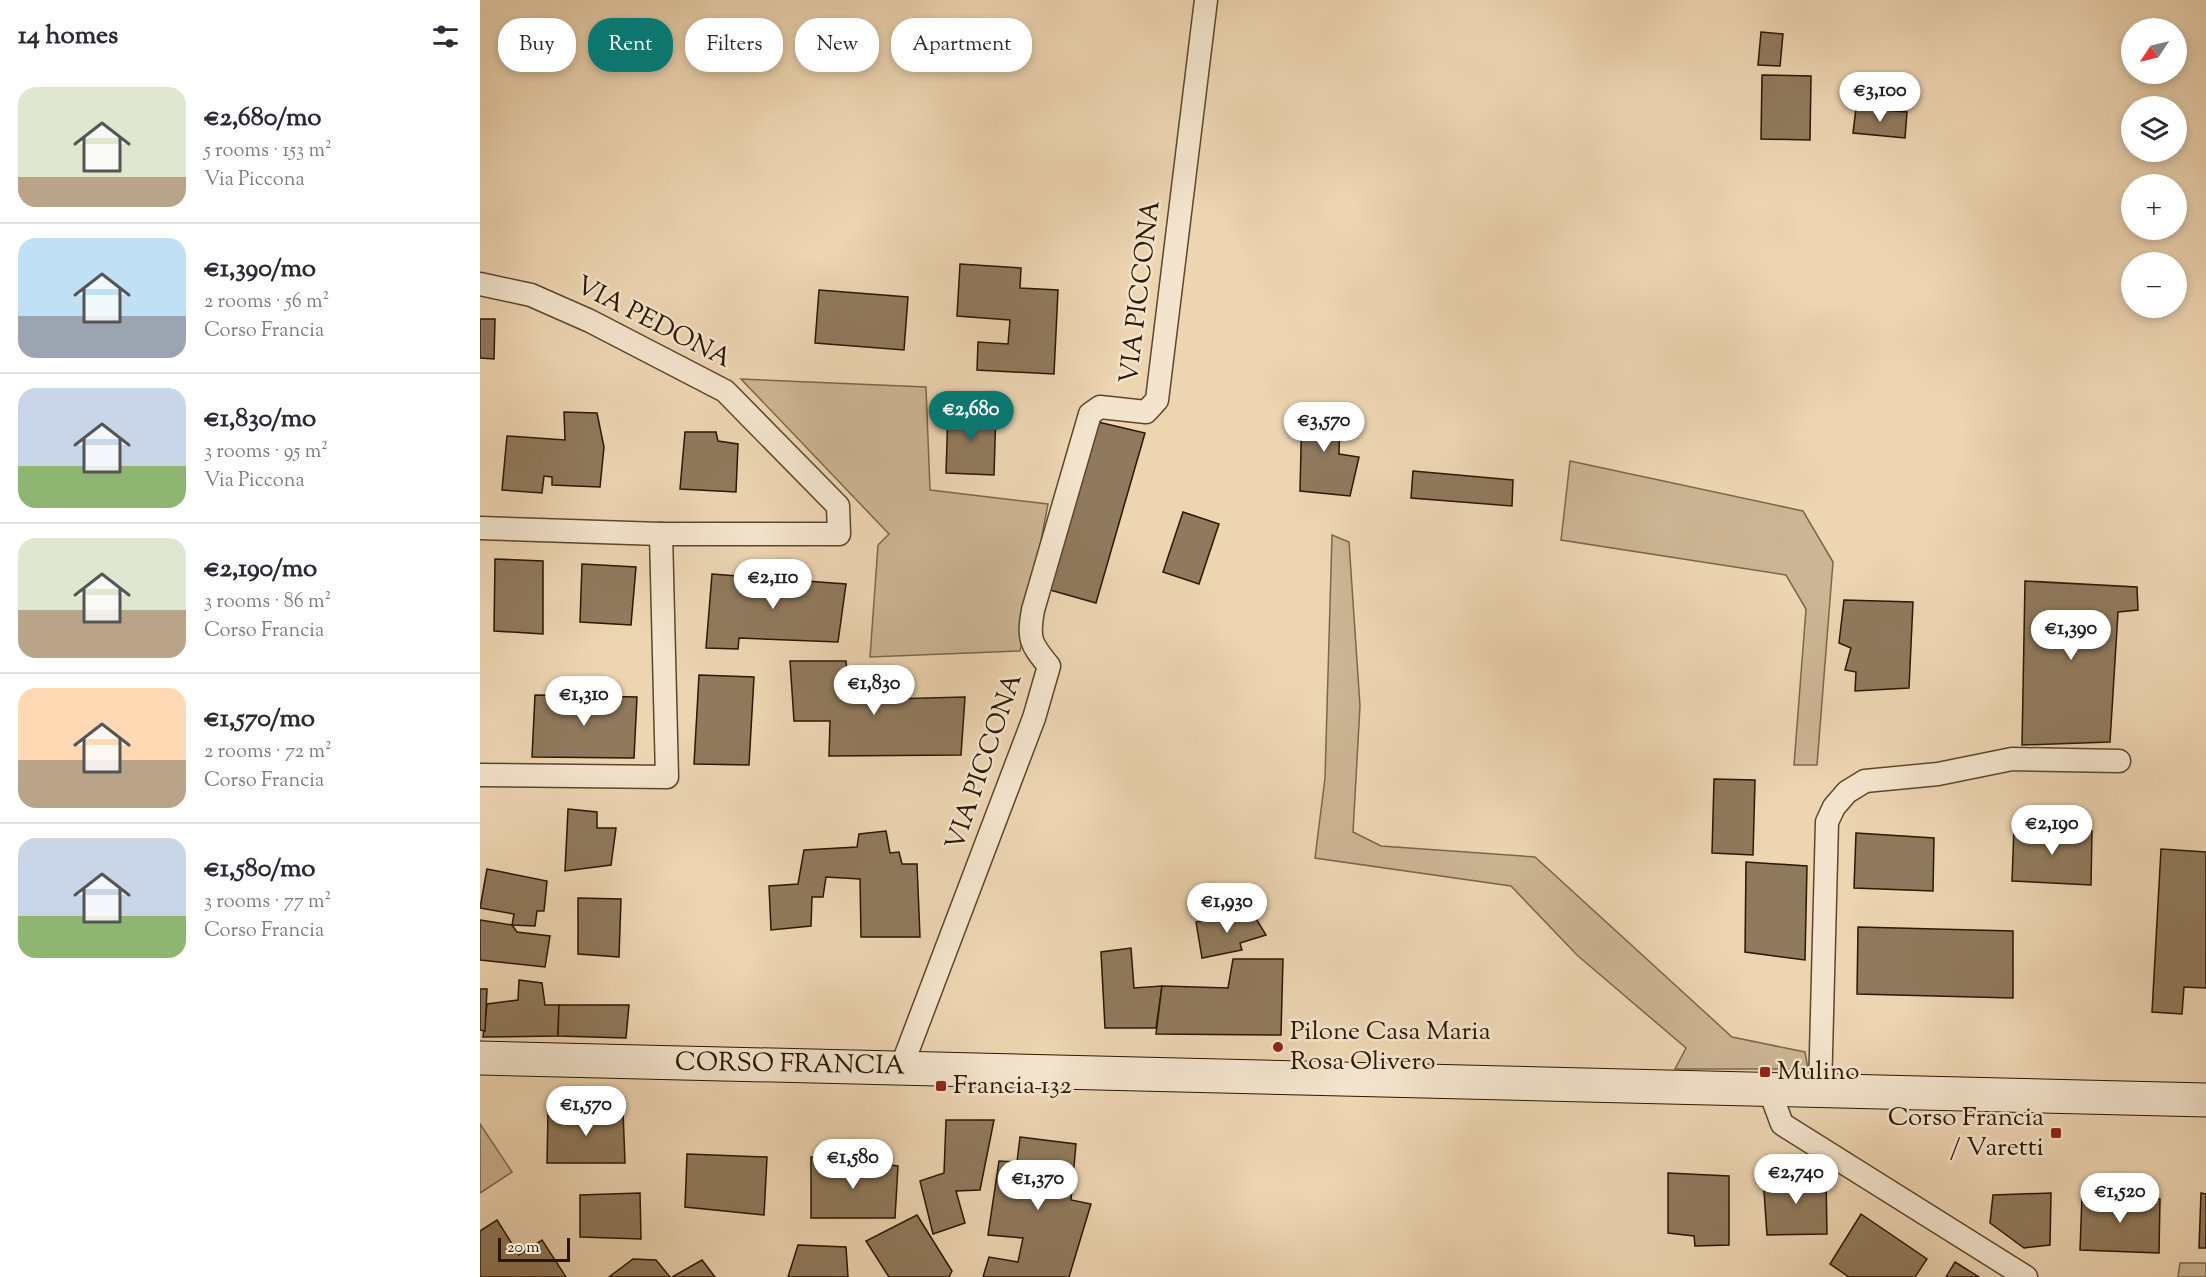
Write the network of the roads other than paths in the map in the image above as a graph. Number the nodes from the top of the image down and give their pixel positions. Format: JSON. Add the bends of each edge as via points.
{"nodes":[{"id":1,"x":1206,"y":0,"type":"edge"},
{"id":2,"x":480,"y":284,"type":"edge"},
{"id":3,"x":480,"y":528,"type":"edge"},
{"id":4,"x":662,"y":534,"type":"junction"},
{"id":5,"x":2119,"y":760,"type":"dead end"},
{"id":6,"x":480,"y":775,"type":"edge"},
{"id":7,"x":480,"y":1058,"type":"edge"},
{"id":8,"x":902,"y":1068,"type":"junction"},
{"id":9,"x":1769,"y":1089,"type":"junction"},
{"id":10,"x":1820,"y":1091,"type":"junction"},
{"id":11,"x":2206,"y":1100,"type":"edge"},
{"id":12,"x":2026,"y":1277,"type":"edge"}],
"edges":[{"from":1,"to":8,"type":"street","name":"VIA PICCONA","via":[[1157,400],[1146,412],[1100,407],[1090,414],[1029,634],[1049,666],[1034,718]]},
{"from":2,"to":4,"type":"street","name":"VIA PEDONA","via":[[541,299],[725,390],[838,506],[839,534]]},
{"from":3,"to":4,"type":"street"},
{"from":4,"to":6,"type":"street","via":[[667,777]]},
{"from":5,"to":10,"type":"street","via":[[2012,759],[1938,774],[1865,781],[1833,807],[1827,822]]},
{"from":7,"to":8,"type":"main road","name":"CORSO FRANCIA"},
{"from":8,"to":9,"type":"main road","name":"CORSO FRANCIA"},
{"from":9,"to":10,"type":"main road","name":"CORSO FRANCIA"},
{"from":9,"to":12,"type":"street","via":[[1782,1124]]},
{"from":10,"to":11,"type":"main road","name":"CORSO FRANCIA"}]}
